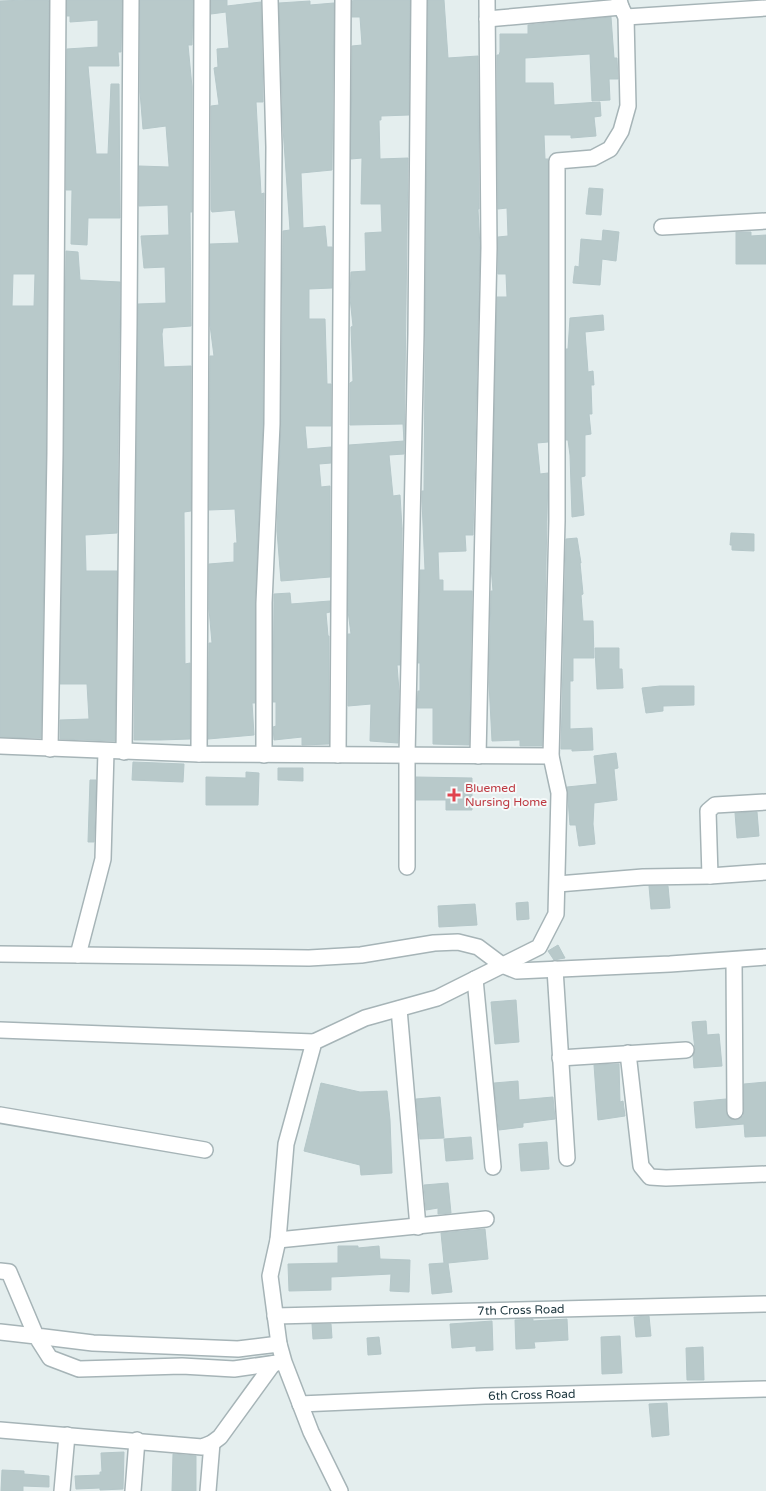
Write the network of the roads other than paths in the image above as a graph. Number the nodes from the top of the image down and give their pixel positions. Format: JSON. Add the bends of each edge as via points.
{"nodes":[{"id":1,"x":58,"y":0,"type":"edge"},
{"id":2,"x":131,"y":0,"type":"edge"},
{"id":3,"x":202,"y":0,"type":"edge"},
{"id":4,"x":270,"y":0,"type":"edge"},
{"id":5,"x":343,"y":0,"type":"edge"},
{"id":6,"x":419,"y":0,"type":"edge"},
{"id":7,"x":487,"y":0,"type":"edge"},
{"id":8,"x":622,"y":8,"type":"edge"},
{"id":9,"x":766,"y":8,"type":"edge"},
{"id":10,"x":487,"y":19,"type":"junction"},
{"id":11,"x":766,"y":221,"type":"edge"},
{"id":12,"x":662,"y":227,"type":"dead end"},
{"id":13,"x":0,"y":746,"type":"edge"},
{"id":14,"x":50,"y":749,"type":"junction"},
{"id":15,"x":106,"y":751,"type":"junction"},
{"id":16,"x":124,"y":752,"type":"junction"},
{"id":17,"x":198,"y":754,"type":"junction"},
{"id":18,"x":264,"y":755,"type":"junction"},
{"id":19,"x":338,"y":755,"type":"junction"},
{"id":20,"x":407,"y":756,"type":"junction"},
{"id":21,"x":478,"y":756,"type":"junction"},
{"id":22,"x":551,"y":756,"type":"junction"},
{"id":23,"x":766,"y":802,"type":"edge"},
{"id":24,"x":407,"y":867,"type":"dead end"},
{"id":25,"x":766,"y":872,"type":"edge"},
{"id":26,"x":710,"y":876,"type":"junction"},
{"id":27,"x":558,"y":884,"type":"junction"},
{"id":28,"x":0,"y":954,"type":"edge"},
{"id":29,"x":78,"y":955,"type":"junction"},
{"id":30,"x":766,"y":957,"type":"edge"},
{"id":31,"x":734,"y":960,"type":"junction"},
{"id":32,"x":502,"y":964,"type":"junction"},
{"id":33,"x":555,"y":969,"type":"junction"},
{"id":34,"x":475,"y":979,"type":"junction"},
{"id":35,"x":399,"y":1009,"type":"junction"},
{"id":36,"x":0,"y":1030,"type":"edge"},
{"id":37,"x":314,"y":1042,"type":"junction"},
{"id":38,"x":686,"y":1050,"type":"dead end"},
{"id":39,"x":628,"y":1053,"type":"junction"},
{"id":40,"x":560,"y":1058,"type":"junction"},
{"id":41,"x":735,"y":1111,"type":"dead end"},
{"id":42,"x":0,"y":1115,"type":"edge"},
{"id":43,"x":205,"y":1150,"type":"dead end"},
{"id":44,"x":567,"y":1158,"type":"dead end"},
{"id":45,"x":493,"y":1167,"type":"dead end"},
{"id":46,"x":766,"y":1174,"type":"edge"},
{"id":47,"x":486,"y":1219,"type":"dead end"},
{"id":48,"x":418,"y":1227,"type":"junction"},
{"id":49,"x":278,"y":1240,"type":"junction"},
{"id":50,"x":0,"y":1271,"type":"edge"},
{"id":51,"x":766,"y":1304,"type":"edge"},
{"id":52,"x":275,"y":1316,"type":"junction"},
{"id":53,"x":0,"y":1332,"type":"edge"},
{"id":54,"x":36,"y":1336,"type":"junction"},
{"id":55,"x":279,"y":1344,"type":"junction"},
{"id":56,"x":278,"y":1363,"type":"junction"},
{"id":57,"x":766,"y":1389,"type":"edge"},
{"id":58,"x":300,"y":1404,"type":"junction"},
{"id":59,"x":0,"y":1430,"type":"edge"},
{"id":60,"x":67,"y":1435,"type":"junction"},
{"id":61,"x":137,"y":1440,"type":"junction"},
{"id":62,"x":212,"y":1443,"type":"junction"},
{"id":63,"x":62,"y":1491,"type":"edge"},
{"id":64,"x":133,"y":1491,"type":"edge"},
{"id":65,"x":208,"y":1491,"type":"edge"},
{"id":66,"x":340,"y":1491,"type":"edge"}],
"edges":[{"from":1,"to":14,"type":"street"},
{"from":2,"to":16,"type":"street"},
{"from":3,"to":17,"type":"street"},
{"from":4,"to":18,"type":"street","via":[[274,147],[272,414],[264,603]]},
{"from":5,"to":19,"type":"street"},
{"from":6,"to":20,"type":"street"},
{"from":7,"to":10,"type":"street"},
{"from":8,"to":9,"type":"street"},
{"from":8,"to":10,"type":"street"},
{"from":8,"to":22,"type":"street","via":[[628,106],[620,132],[610,149],[593,158],[557,162],[557,521]]},
{"from":10,"to":21,"type":"street","via":[[489,248]]},
{"from":11,"to":12,"type":"street"},
{"from":13,"to":14,"type":"street"},
{"from":14,"to":15,"type":"street"},
{"from":15,"to":16,"type":"street"},
{"from":15,"to":29,"type":"street","via":[[103,859]]},
{"from":16,"to":17,"type":"street"},
{"from":17,"to":18,"type":"street"},
{"from":18,"to":19,"type":"street"},
{"from":19,"to":20,"type":"street"},
{"from":20,"to":21,"type":"street"},
{"from":20,"to":24,"type":"street"},
{"from":21,"to":22,"type":"street"},
{"from":22,"to":27,"type":"street","via":[[559,793]]},
{"from":23,"to":26,"type":"street","via":[[715,806],[708,811]]},
{"from":25,"to":26,"type":"street"},
{"from":26,"to":27,"type":"street","via":[[643,877]]},
{"from":27,"to":32,"type":"street","via":[[556,914],[539,947]]},
{"from":28,"to":29,"type":"street"},
{"from":29,"to":32,"type":"street","via":[[309,958],[361,955],[458,942],[478,947]]},
{"from":30,"to":31,"type":"street"},
{"from":31,"to":33,"type":"street"},
{"from":31,"to":41,"type":"street"},
{"from":32,"to":33,"type":"street","via":[[517,971]]},
{"from":32,"to":34,"type":"street"},
{"from":33,"to":40,"type":"street"},
{"from":34,"to":35,"type":"street","via":[[437,998]]},
{"from":34,"to":45,"type":"street"},
{"from":35,"to":37,"type":"street","via":[[365,1018]]},
{"from":35,"to":48,"type":"street"},
{"from":36,"to":37,"type":"street"},
{"from":37,"to":49,"type":"street","via":[[286,1144]]},
{"from":38,"to":39,"type":"street"},
{"from":39,"to":40,"type":"street"},
{"from":39,"to":46,"type":"street","via":[[641,1166],[650,1177]]},
{"from":40,"to":44,"type":"street"},
{"from":42,"to":43,"type":"street"},
{"from":47,"to":48,"type":"street"},
{"from":48,"to":49,"type":"street"},
{"from":49,"to":52,"type":"street","via":[[270,1276]]},
{"from":50,"to":54,"type":"street","via":[[9,1272]]},
{"from":51,"to":52,"type":"street","name":"7th Cross Road"},
{"from":52,"to":55,"type":"street"},
{"from":53,"to":54,"type":"street"},
{"from":54,"to":55,"type":"street","via":[[93,1343],[238,1349]]},
{"from":54,"to":56,"type":"street","via":[[50,1358],[79,1369],[182,1366],[234,1369]]},
{"from":55,"to":56,"type":"street"},
{"from":56,"to":58,"type":"street"},
{"from":56,"to":62,"type":"street"},
{"from":57,"to":58,"type":"street","name":"6th Cross Road"},
{"from":58,"to":66,"type":"street","via":[[310,1432]]},
{"from":59,"to":60,"type":"street"},
{"from":60,"to":61,"type":"street"},
{"from":60,"to":63,"type":"street"},
{"from":61,"to":62,"type":"street","via":[[202,1447]]},
{"from":61,"to":64,"type":"street"},
{"from":62,"to":65,"type":"street"}]}
